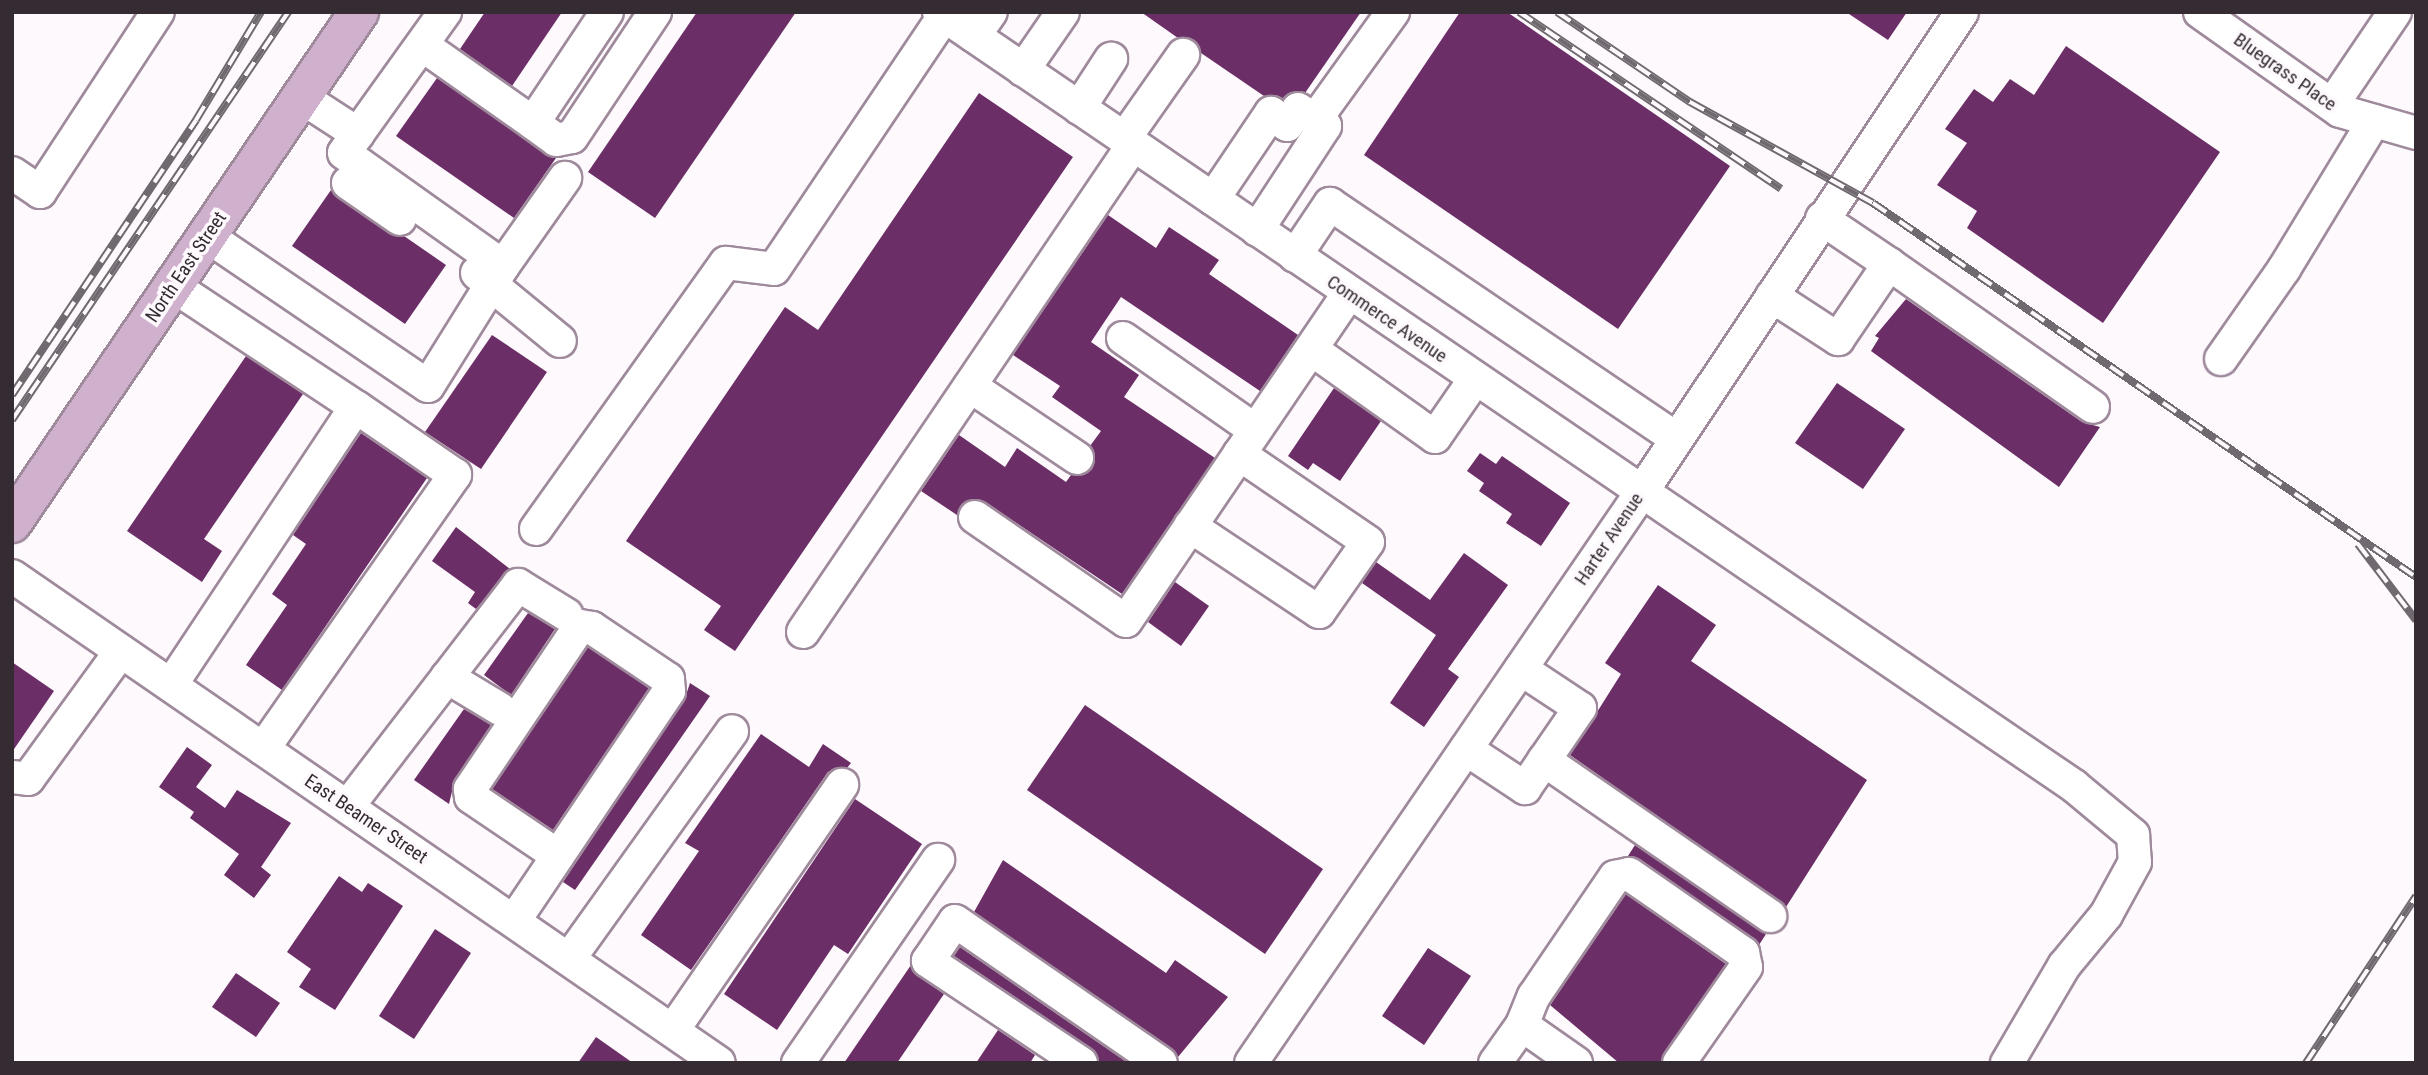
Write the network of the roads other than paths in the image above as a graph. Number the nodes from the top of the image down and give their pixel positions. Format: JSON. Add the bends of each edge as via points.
{"nodes":[{"id":1,"x":158,"y":12,"type":"edge"},
{"id":2,"x":359,"y":12,"type":"edge"},
{"id":3,"x":446,"y":12,"type":"edge"},
{"id":4,"x":607,"y":12,"type":"edge"},
{"id":5,"x":655,"y":12,"type":"edge"},
{"id":6,"x":1063,"y":12,"type":"edge"},
{"id":7,"x":1393,"y":12,"type":"edge"},
{"id":8,"x":1962,"y":12,"type":"edge"},
{"id":9,"x":2200,"y":12,"type":"edge"},
{"id":10,"x":2395,"y":12,"type":"edge"},
{"id":11,"x":942,"y":14,"type":"edge"},
{"id":12,"x":982,"y":24,"type":"edge"},
{"id":13,"x":422,"y":46,"type":"junction"},
{"id":14,"x":1183,"y":55,"type":"dead end"},
{"id":15,"x":1111,"y":60,"type":"dead end"},
{"id":16,"x":1023,"y":70,"type":"junction"},
{"id":17,"x":302,"y":97,"type":"junction"},
{"id":18,"x":2332,"y":105,"type":"junction"},
{"id":19,"x":1079,"y":108,"type":"junction"},
{"id":20,"x":1323,"y":109,"type":"dead end"},
{"id":21,"x":2374,"y":121,"type":"junction"},
{"id":22,"x":533,"y":123,"type":"junction"},
{"id":23,"x":2416,"y":133,"type":"edge"},
{"id":24,"x":358,"y":134,"type":"junction"},
{"id":25,"x":1129,"y":142,"type":"junction"},
{"id":26,"x":12,"y":173,"type":"edge"},
{"id":27,"x":565,"y":178,"type":"dead end"},
{"id":28,"x":348,"y":183,"type":"dead end"},
{"id":29,"x":1213,"y":199,"type":"junction"},
{"id":30,"x":1822,"y":219,"type":"junction"},
{"id":31,"x":1257,"y":230,"type":"junction"},
{"id":32,"x":207,"y":236,"type":"junction"},
{"id":33,"x":1295,"y":256,"type":"junction"},
{"id":34,"x":1889,"y":264,"type":"junction"},
{"id":35,"x":498,"y":275,"type":"junction"},
{"id":36,"x":173,"y":286,"type":"junction"},
{"id":37,"x":1349,"y":293,"type":"junction"},
{"id":38,"x":1772,"y":296,"type":"junction"},
{"id":39,"x":1123,"y":338,"type":"dead end"},
{"id":40,"x":560,"y":341,"type":"dead end"},
{"id":41,"x":1311,"y":349,"type":"junction"},
{"id":42,"x":2221,"y":359,"type":"dead end"},
{"id":43,"x":1475,"y":379,"type":"junction"},
{"id":44,"x":970,"y":386,"type":"junction"},
{"id":45,"x":356,"y":407,"type":"junction"},
{"id":46,"x":2094,"y":407,"type":"dead end"},
{"id":47,"x":1677,"y":439,"type":"junction"},
{"id":48,"x":1247,"y":442,"type":"junction"},
{"id":49,"x":1077,"y":458,"type":"dead end"},
{"id":50,"x":1641,"y":493,"type":"junction"},
{"id":51,"x":975,"y":517,"type":"dead end"},
{"id":52,"x":12,"y":523,"type":"edge"},
{"id":53,"x":1191,"y":526,"type":"junction"},
{"id":54,"x":536,"y":529,"type":"dead end"},
{"id":55,"x":12,"y":576,"type":"edge"},
{"id":56,"x":567,"y":615,"type":"dead end"},
{"id":57,"x":803,"y":632,"type":"dead end"},
{"id":58,"x":121,"y":651,"type":"junction"},
{"id":59,"x":1521,"y":669,"type":"junction"},
{"id":60,"x":447,"y":677,"type":"junction"},
{"id":61,"x":171,"y":685,"type":"junction"},
{"id":62,"x":500,"y":709,"type":"dead end"},
{"id":63,"x":732,"y":731,"type":"dead end"},
{"id":64,"x":263,"y":749,"type":"junction"},
{"id":65,"x":1466,"y":750,"type":"junction"},
{"id":66,"x":1544,"y":760,"type":"junction"},
{"id":67,"x":14,"y":779,"type":"edge"},
{"id":68,"x":842,"y":785,"type":"dead end"},
{"id":69,"x":348,"y":806,"type":"junction"},
{"id":70,"x":558,"y":856,"type":"junction"},
{"id":71,"x":938,"y":860,"type":"dead end"},
{"id":72,"x":1770,"y":916,"type":"dead end"},
{"id":73,"x":514,"y":920,"type":"junction"},
{"id":74,"x":569,"y":959,"type":"junction"},
{"id":75,"x":1522,"y":1025,"type":"junction"},
{"id":76,"x":673,"y":1030,"type":"junction"},
{"id":77,"x":1113,"y":1030,"type":"junction"},
{"id":78,"x":716,"y":1062,"type":"edge"},
{"id":79,"x":798,"y":1063,"type":"edge"},
{"id":80,"x":1081,"y":1063,"type":"edge"},
{"id":81,"x":1088,"y":1063,"type":"edge"},
{"id":82,"x":1161,"y":1063,"type":"edge"},
{"id":83,"x":1251,"y":1063,"type":"edge"},
{"id":84,"x":1495,"y":1063,"type":"edge"},
{"id":85,"x":1576,"y":1063,"type":"edge"},
{"id":86,"x":1679,"y":1063,"type":"edge"},
{"id":87,"x":2007,"y":1063,"type":"edge"}],
"edges":[{"from":1,"to":26,"type":"street","via":[[40,192]]},
{"from":2,"to":17,"type":"main road","name":"North East Street"},
{"from":3,"to":13,"type":"street"},
{"from":4,"to":22,"type":"street"},
{"from":5,"to":22,"type":"street","via":[[572,137],[556,140]]},
{"from":6,"to":16,"type":"street"},
{"from":7,"to":20,"type":"street"},
{"from":8,"to":30,"type":"street","name":"Harter Avenue"},
{"from":9,"to":18,"type":"street","name":"Bluegrass Place"},
{"from":10,"to":18,"type":"street"},
{"from":11,"to":12,"type":"street","name":"Commerce Avenue"},
{"from":11,"to":54,"type":"street","via":[[774,269],[726,264]]},
{"from":12,"to":16,"type":"street","name":"Commerce Avenue"},
{"from":13,"to":22,"type":"street"},
{"from":13,"to":24,"type":"street"},
{"from":14,"to":25,"type":"street"},
{"from":15,"to":19,"type":"street"},
{"from":16,"to":19,"type":"street","name":"Commerce Avenue"},
{"from":17,"to":24,"type":"street"},
{"from":17,"to":32,"type":"main road","name":"North East Street"},
{"from":18,"to":21,"type":"street","name":"Bluegrass Place"},
{"from":19,"to":25,"type":"street","name":"Commerce Avenue"},
{"from":21,"to":23,"type":"street","name":"Bluegrass Place"},
{"from":21,"to":42,"type":"street","via":[[2284,269]]},
{"from":24,"to":35,"type":"street","via":[[344,153]]},
{"from":25,"to":29,"type":"street","name":"Commerce Avenue"},
{"from":25,"to":44,"type":"street"},
{"from":27,"to":35,"type":"street"},
{"from":28,"to":35,"type":"street"},
{"from":29,"to":31,"type":"street","name":"Commerce Avenue"},
{"from":29,"to":31,"type":"street","via":[[1271,113],[1287,125],[1298,109],[1325,126]]},
{"from":30,"to":34,"type":"street"},
{"from":30,"to":38,"type":"street","name":"Harter Avenue"},
{"from":31,"to":33,"type":"street","name":"Commerce Avenue"},
{"from":32,"to":35,"type":"street","via":[[428,386]]},
{"from":32,"to":36,"type":"main road","name":"North East Street"},
{"from":33,"to":37,"type":"street","name":"Commerce Avenue"},
{"from":33,"to":47,"type":"street","via":[[1330,204]]},
{"from":34,"to":38,"type":"street","via":[[1838,340]]},
{"from":34,"to":46,"type":"street"},
{"from":35,"to":40,"type":"street"},
{"from":36,"to":45,"type":"street"},
{"from":36,"to":52,"type":"main road","name":"North East Street"},
{"from":37,"to":41,"type":"street"},
{"from":37,"to":43,"type":"street","name":"Commerce Avenue"},
{"from":38,"to":47,"type":"street","name":"Harter Avenue"},
{"from":39,"to":48,"type":"street"},
{"from":41,"to":43,"type":"street","via":[[1434,437]]},
{"from":41,"to":48,"type":"street"},
{"from":43,"to":50,"type":"street","name":"Commerce Avenue"},
{"from":44,"to":49,"type":"street"},
{"from":44,"to":57,"type":"street"},
{"from":45,"to":61,"type":"street"},
{"from":45,"to":64,"type":"street","via":[[455,475]]},
{"from":47,"to":50,"type":"street","name":"Harter Avenue"},
{"from":48,"to":53,"type":"street"},
{"from":48,"to":53,"type":"street","via":[[1368,542],[1319,612]]},
{"from":50,"to":59,"type":"street","name":"Harter Avenue"},
{"from":50,"to":87,"type":"street","name":"Commerce Avenue","via":[[2074,786],[2133,835],[2135,862],[2106,915],[2064,966]]},
{"from":51,"to":53,"type":"street","via":[[1126,621]]},
{"from":55,"to":58,"type":"street","name":"East Beamer Street"},
{"from":56,"to":60,"type":"street","via":[[518,585]]},
{"from":58,"to":61,"type":"street","name":"East Beamer Street"},
{"from":58,"to":67,"type":"street","via":[[43,763],[29,779]]},
{"from":59,"to":65,"type":"street","name":"Harter Avenue"},
{"from":59,"to":66,"type":"street","via":[[1580,708]]},
{"from":60,"to":62,"type":"street"},
{"from":60,"to":69,"type":"street"},
{"from":61,"to":64,"type":"street","name":"East Beamer Street"},
{"from":63,"to":74,"type":"street"},
{"from":64,"to":69,"type":"street","name":"East Beamer Street"},
{"from":65,"to":66,"type":"street","via":[[1525,788]]},
{"from":65,"to":83,"type":"street","name":"Harter Avenue"},
{"from":66,"to":72,"type":"street"},
{"from":68,"to":76,"type":"street"},
{"from":69,"to":73,"type":"street","name":"East Beamer Street"},
{"from":70,"to":70,"type":"street","via":[[669,691],[668,679],[592,628],[580,626],[470,789],[471,797]]},
{"from":70,"to":73,"type":"street"},
{"from":71,"to":79,"type":"street"},
{"from":73,"to":74,"type":"street","name":"East Beamer Street"},
{"from":74,"to":76,"type":"street","name":"East Beamer Street"},
{"from":75,"to":84,"type":"street"},
{"from":75,"to":85,"type":"street"},
{"from":75,"to":86,"type":"street","via":[[1534,996],[1615,877],[1629,874],[1743,953],[1745,968]]},
{"from":76,"to":78,"type":"street","name":"East Beamer Street"},
{"from":77,"to":80,"type":"street","via":[[955,920],[928,961]]},
{"from":77,"to":81,"type":"street"},
{"from":77,"to":82,"type":"street"}]}
